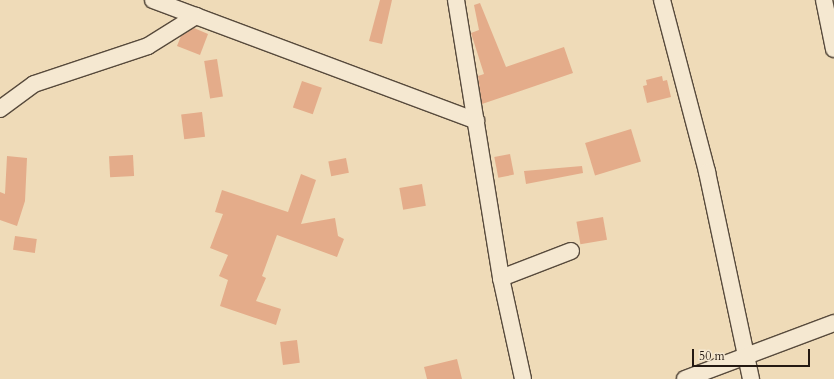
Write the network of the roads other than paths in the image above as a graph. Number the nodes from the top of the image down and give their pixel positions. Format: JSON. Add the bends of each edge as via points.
{"nodes":[{"id":1,"x":153,"y":0,"type":"edge"},
{"id":2,"x":456,"y":0,"type":"edge"},
{"id":3,"x":662,"y":0,"type":"edge"},
{"id":4,"x":824,"y":0,"type":"edge"},
{"id":5,"x":196,"y":16,"type":"junction"},
{"id":6,"x":834,"y":48,"type":"edge"},
{"id":7,"x":0,"y":109,"type":"edge"},
{"id":8,"x":476,"y":121,"type":"junction"},
{"id":9,"x":571,"y":251,"type":"dead end"},
{"id":10,"x":501,"y":278,"type":"junction"},
{"id":11,"x":834,"y":323,"type":"edge"},
{"id":12,"x":747,"y":353,"type":"junction"},
{"id":13,"x":523,"y":379,"type":"edge"},
{"id":14,"x":685,"y":379,"type":"edge"},
{"id":15,"x":752,"y":379,"type":"edge"}],
"edges":[{"from":1,"to":5,"type":"street"},
{"from":2,"to":8,"type":"street"},
{"from":3,"to":12,"type":"street","via":[[707,172]]},
{"from":4,"to":6,"type":"street"},
{"from":5,"to":7,"type":"street","via":[[148,46],[34,84]]},
{"from":5,"to":8,"type":"street"},
{"from":8,"to":10,"type":"street"},
{"from":9,"to":10,"type":"street"},
{"from":10,"to":13,"type":"street"},
{"from":11,"to":12,"type":"street"},
{"from":12,"to":14,"type":"street"},
{"from":12,"to":15,"type":"street"}]}
